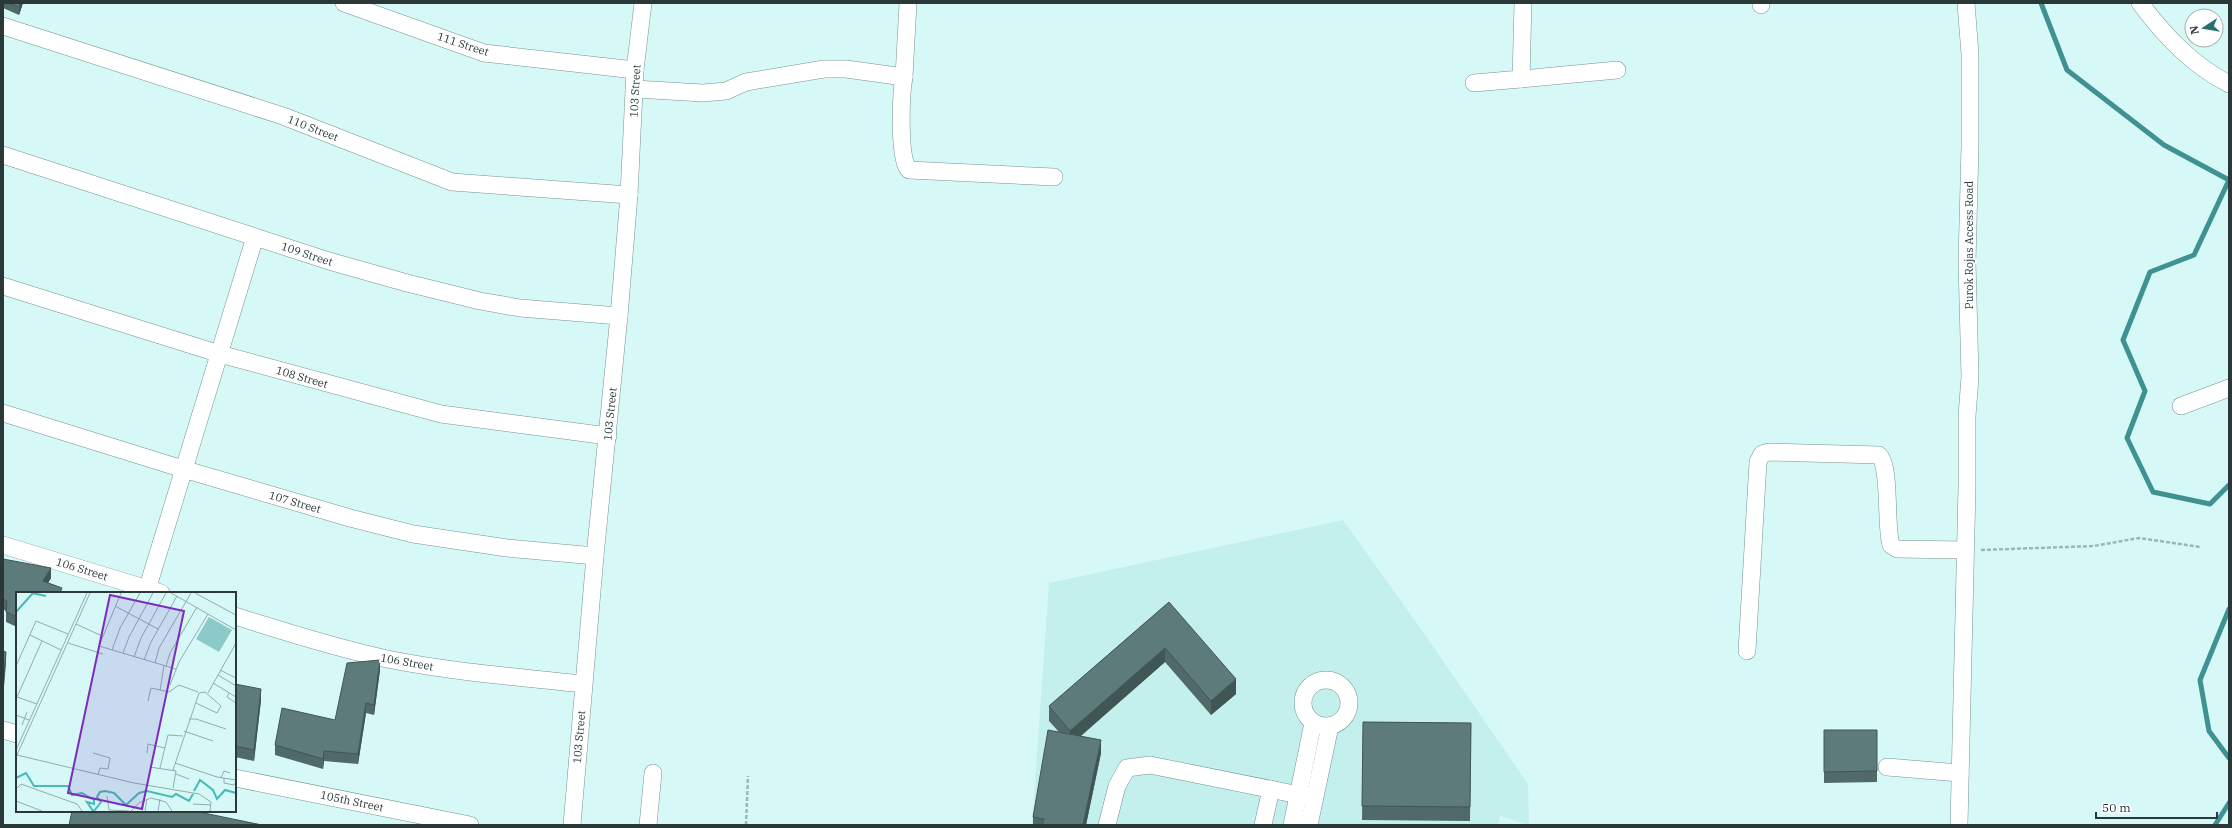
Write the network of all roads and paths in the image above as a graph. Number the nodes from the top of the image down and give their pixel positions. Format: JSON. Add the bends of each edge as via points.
{"nodes":[{"id":1,"x":344,"y":3,"type":"edge"},
{"id":2,"x":643,"y":3,"type":"edge"},
{"id":3,"x":908,"y":3,"type":"edge"},
{"id":4,"x":1522,"y":3,"type":"edge"},
{"id":5,"x":1966,"y":3,"type":"edge"},
{"id":6,"x":2140,"y":3,"type":"edge"},
{"id":7,"x":3,"y":26,"type":"edge"},
{"id":8,"x":635,"y":70,"type":"junction"},
{"id":9,"x":1618,"y":70,"type":"dead end"},
{"id":10,"x":904,"y":77,"type":"junction"},
{"id":11,"x":1521,"y":79,"type":"junction"},
{"id":12,"x":1474,"y":84,"type":"dead end"},
{"id":13,"x":2229,"y":84,"type":"edge"},
{"id":14,"x":635,"y":89,"type":"junction"},
{"id":15,"x":3,"y":155,"type":"edge"},
{"id":16,"x":1054,"y":177,"type":"dead end"},
{"id":17,"x":629,"y":195,"type":"junction"},
{"id":18,"x":255,"y":237,"type":"junction"},
{"id":19,"x":3,"y":286,"type":"edge"},
{"id":20,"x":619,"y":316,"type":"junction"},
{"id":21,"x":220,"y":354,"type":"junction"},
{"id":22,"x":2229,"y":388,"type":"edge"},
{"id":23,"x":2181,"y":406,"type":"dead end"},
{"id":24,"x":3,"y":413,"type":"edge"},
{"id":25,"x":608,"y":436,"type":"junction"},
{"id":26,"x":183,"y":469,"type":"junction"},
{"id":27,"x":3,"y":544,"type":"edge"},
{"id":28,"x":2200,"y":547,"type":"dead end"},
{"id":29,"x":1965,"y":550,"type":"junction"},
{"id":30,"x":595,"y":556,"type":"junction"},
{"id":31,"x":151,"y":592,"type":"edge"},
{"id":32,"x":236,"y":616,"type":"edge"},
{"id":33,"x":1747,"y":651,"type":"dead end"},
{"id":34,"x":583,"y":684,"type":"junction"},
{"id":35,"x":1313,"y":723,"type":"junction"},
{"id":36,"x":1330,"y":726,"type":"junction"},
{"id":37,"x":3,"y":730,"type":"edge"},
{"id":38,"x":16,"y":734,"type":"edge"},
{"id":39,"x":1887,"y":767,"type":"dead end"},
{"id":40,"x":1960,"y":773,"type":"junction"},
{"id":41,"x":653,"y":774,"type":"dead end"},
{"id":42,"x":748,"y":776,"type":"dead end"},
{"id":43,"x":236,"y":778,"type":"edge"},
{"id":44,"x":1271,"y":788,"type":"junction"},
{"id":45,"x":1306,"y":796,"type":"junction"},
{"id":46,"x":461,"y":824,"type":"edge"},
{"id":47,"x":572,"y":825,"type":"edge"},
{"id":48,"x":648,"y":825,"type":"edge"},
{"id":49,"x":746,"y":825,"type":"edge"},
{"id":50,"x":1107,"y":825,"type":"edge"},
{"id":51,"x":1263,"y":825,"type":"edge"},
{"id":52,"x":1292,"y":825,"type":"edge"},
{"id":53,"x":1309,"y":825,"type":"edge"},
{"id":54,"x":1958,"y":825,"type":"edge"}],
"edges":[{"from":1,"to":8,"type":"street","name":"111 Street","via":[[484,53]]},
{"from":2,"to":8,"type":"street","name":"103 Street"},
{"from":3,"to":10,"type":"street"},
{"from":4,"to":11,"type":"street"},
{"from":5,"to":29,"type":"street","name":"Purok Rojas Access Road","via":[[1970,54],[1967,262],[1970,377]]},
{"from":6,"to":13,"type":"street","via":[[2173,43],[2196,64]]},
{"from":7,"to":17,"type":"street","name":"110 Street","via":[[284,116],[452,182]]},
{"from":8,"to":14,"type":"street","name":"103 Street"},
{"from":9,"to":11,"type":"street"},
{"from":10,"to":14,"type":"street","via":[[846,69],[824,69],[746,82],[726,91],[703,93]]},
{"from":10,"to":16,"type":"street","via":[[900,101],[904,162],[909,170]]},
{"from":11,"to":12,"type":"street"},
{"from":14,"to":17,"type":"street","name":"103 Street"},
{"from":15,"to":18,"type":"street","name":"109 Street"},
{"from":17,"to":20,"type":"street","name":"103 Street"},
{"from":18,"to":20,"type":"street","name":"109 Street","via":[[407,283],[480,301],[520,308]]},
{"from":18,"to":21,"type":"street"},
{"from":19,"to":21,"type":"street","name":"108 Street"},
{"from":20,"to":25,"type":"street","name":"103 Street"},
{"from":21,"to":25,"type":"street","name":"108 Street","via":[[441,414]]},
{"from":21,"to":26,"type":"street"},
{"from":22,"to":23,"type":"street"},
{"from":24,"to":26,"type":"street","name":"107 Street"},
{"from":25,"to":30,"type":"street","name":"103 Street"},
{"from":26,"to":30,"type":"street","name":"107 Street","via":[[413,534],[507,548]]},
{"from":26,"to":31,"type":"street"},
{"from":27,"to":31,"type":"street","name":"106 Street"},
{"from":28,"to":29,"type":"path","via":[[2139,538],[2070,548]]},
{"from":29,"to":33,"type":"street","via":[[1897,548],[1891,545],[1885,474],[1879,455],[1769,452],[1762,454],[1758,462]]},
{"from":29,"to":40,"type":"street","name":"Purok Rojas Access Road"},
{"from":30,"to":34,"type":"street","name":"103 Street"},
{"from":32,"to":34,"type":"street","name":"106 Street","via":[[386,659],[479,674]]},
{"from":34,"to":47,"type":"street","name":"103 Street"},
{"from":35,"to":36,"type":"street"},
{"from":35,"to":36,"type":"street","via":[[1304,710],[1303,695],[1316,681],[1326,679],[1339,682],[1348,692],[1347,714],[1338,723]]},
{"from":35,"to":45,"type":"street"},
{"from":36,"to":45,"type":"street"},
{"from":37,"to":38,"type":"street"},
{"from":39,"to":40,"type":"street"},
{"from":40,"to":54,"type":"street","name":"Purok Rojas Access Road"},
{"from":41,"to":48,"type":"street"},
{"from":42,"to":49,"type":"path"},
{"from":43,"to":46,"type":"street","name":"105th Street"},
{"from":44,"to":45,"type":"street"},
{"from":44,"to":50,"type":"street","via":[[1150,765],[1127,768],[1117,786]]},
{"from":44,"to":51,"type":"street"},
{"from":45,"to":52,"type":"street"},
{"from":45,"to":53,"type":"street"}]}
